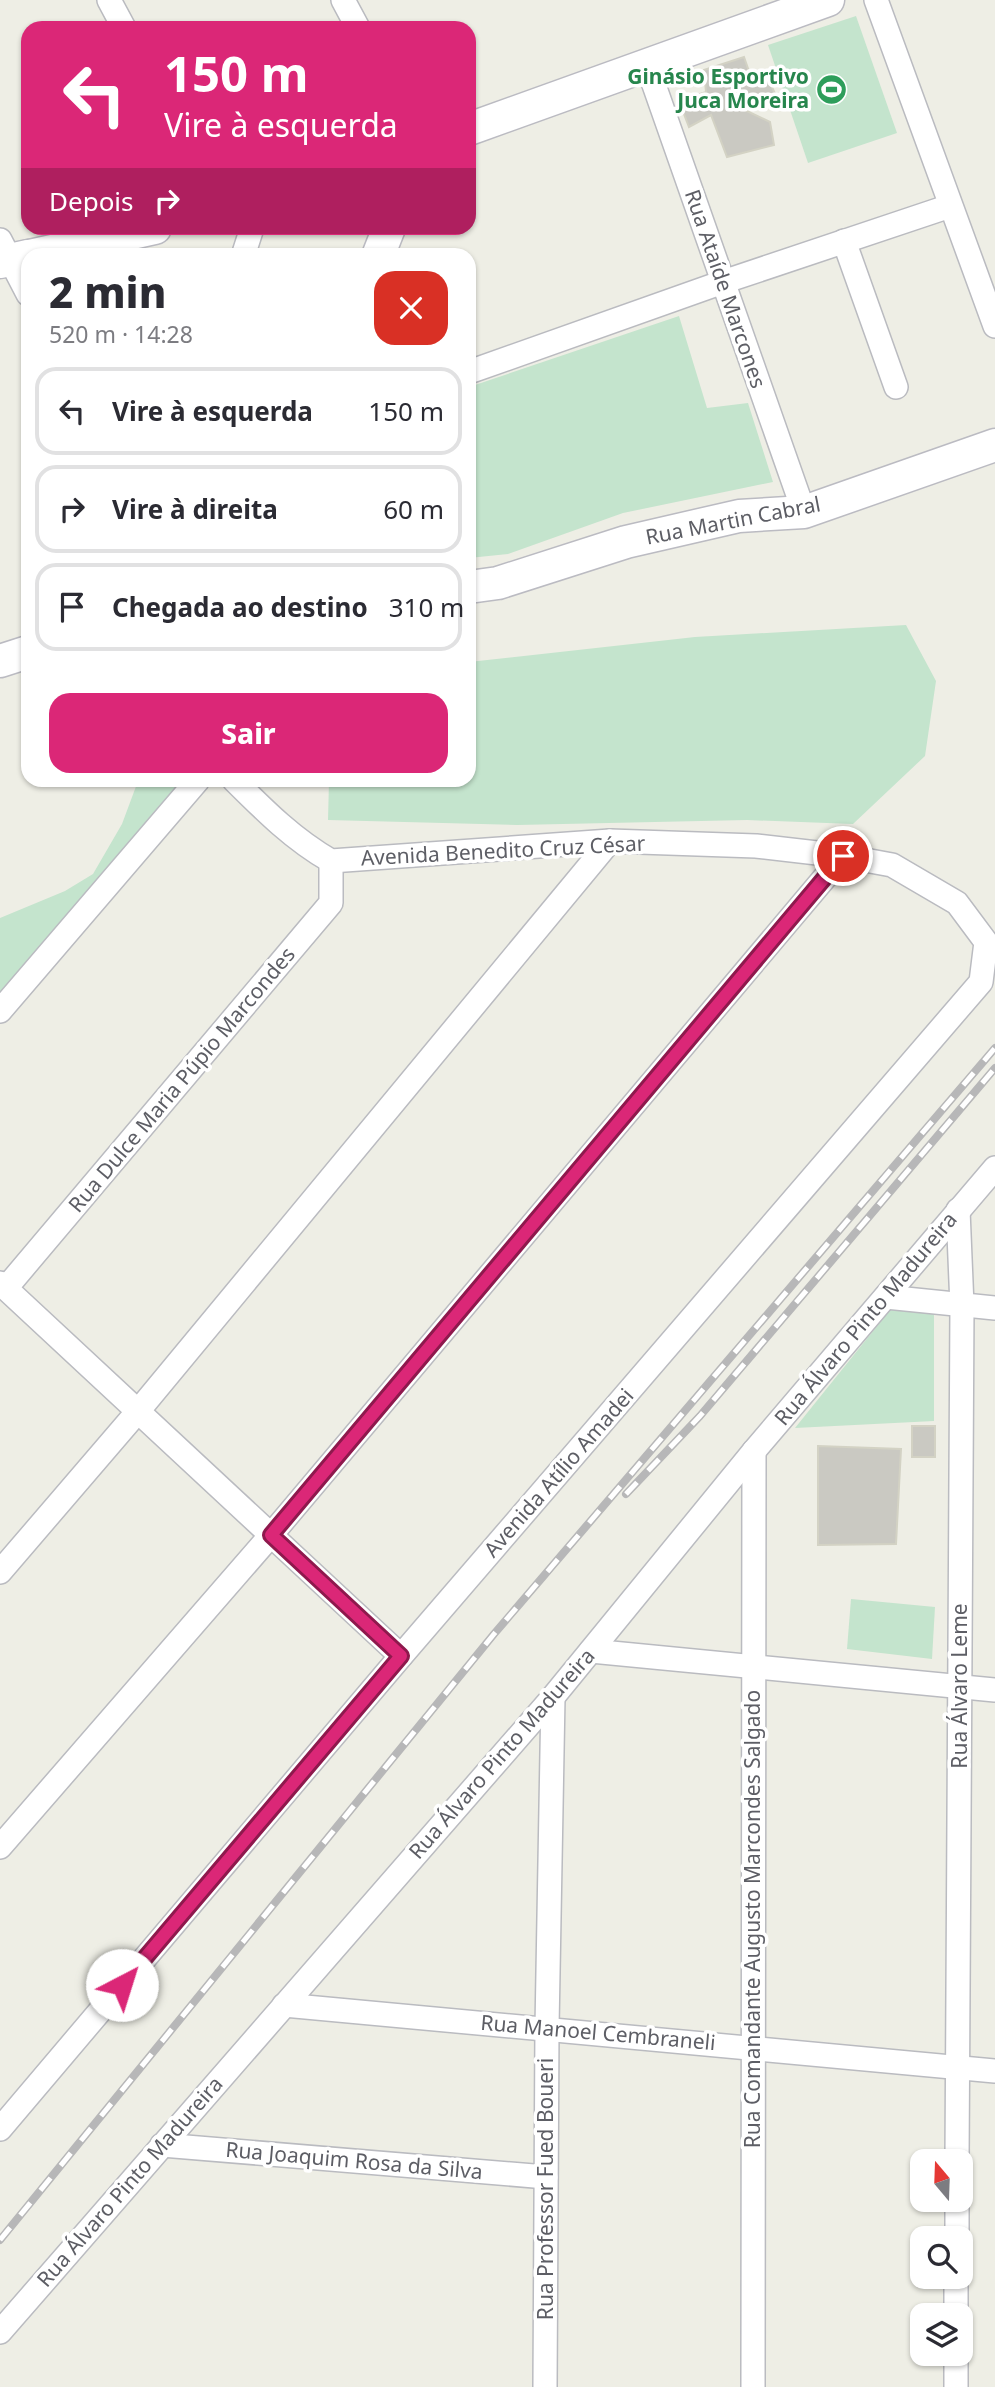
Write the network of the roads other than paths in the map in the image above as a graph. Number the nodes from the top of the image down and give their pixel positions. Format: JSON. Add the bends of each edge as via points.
{"nodes":[{"id":1,"x":109,"y":0,"type":"edge"},
{"id":2,"x":343,"y":0,"type":"edge"},
{"id":3,"x":828,"y":0,"type":"edge"},
{"id":4,"x":876,"y":0,"type":"edge"},
{"id":5,"x":120,"y":21,"type":"edge"},
{"id":6,"x":354,"y":21,"type":"edge"},
{"id":7,"x":647,"y":65,"type":"junction"},
{"id":8,"x":476,"y":126,"type":"edge"},
{"id":9,"x":950,"y":206,"type":"junction"},
{"id":10,"x":118,"y":235,"type":"edge"},
{"id":11,"x":844,"y":241,"type":"junction"},
{"id":12,"x":50,"y":248,"type":"edge"},
{"id":13,"x":13,"y":255,"type":"edge"},
{"id":14,"x":21,"y":276,"type":"edge"},
{"id":15,"x":723,"y":282,"type":"junction"},
{"id":16,"x":995,"y":326,"type":"edge"},
{"id":17,"x":476,"y":370,"type":"edge"},
{"id":18,"x":896,"y":387,"type":"dead end"},
{"id":19,"x":995,"y":445,"type":"edge"},
{"id":20,"x":804,"y":512,"type":"junction"},
{"id":21,"x":476,"y":586,"type":"edge"},
{"id":22,"x":21,"y":654,"type":"edge"},
{"id":23,"x":0,"y":661,"type":"edge"},
{"id":24,"x":192,"y":787,"type":"edge"},
{"id":25,"x":241,"y":787,"type":"edge"},
{"id":26,"x":610,"y":841,"type":"junction"},
{"id":27,"x":843,"y":856,"type":"junction"},
{"id":28,"x":331,"y":861,"type":"junction"},
{"id":29,"x":0,"y":1011,"type":"edge"},
{"id":30,"x":995,"y":1168,"type":"edge"},
{"id":31,"x":958,"y":1210,"type":"junction"},
{"id":32,"x":3,"y":1286,"type":"edge"},
{"id":33,"x":886,"y":1297,"type":"junction"},
{"id":34,"x":962,"y":1306,"type":"junction"},
{"id":35,"x":995,"y":1308,"type":"edge"},
{"id":36,"x":139,"y":1410,"type":"junction"},
{"id":37,"x":754,"y":1451,"type":"junction"},
{"id":38,"x":271,"y":1535,"type":"junction"},
{"id":39,"x":2,"y":1565,"type":"edge"},
{"id":40,"x":591,"y":1651,"type":"junction"},
{"id":41,"x":401,"y":1656,"type":"junction"},
{"id":42,"x":752,"y":1665,"type":"junction"},
{"id":43,"x":960,"y":1686,"type":"junction"},
{"id":44,"x":995,"y":1690,"type":"edge"},
{"id":45,"x":553,"y":1697,"type":"junction"},
{"id":46,"x":0,"y":1847,"type":"edge"},
{"id":47,"x":284,"y":2005,"type":"junction"},
{"id":48,"x":547,"y":2027,"type":"junction"},
{"id":49,"x":752,"y":2048,"type":"junction"},
{"id":50,"x":958,"y":2067,"type":"junction"},
{"id":51,"x":995,"y":2071,"type":"edge"},
{"id":52,"x":0,"y":2129,"type":"edge"},
{"id":53,"x":162,"y":2145,"type":"junction"},
{"id":54,"x":957,"y":2149,"type":"edge"},
{"id":55,"x":546,"y":2177,"type":"junction"},
{"id":56,"x":0,"y":2332,"type":"edge"},
{"id":57,"x":956,"y":2366,"type":"edge"},
{"id":58,"x":545,"y":2387,"type":"edge"},
{"id":59,"x":753,"y":2387,"type":"edge"},
{"id":60,"x":956,"y":2387,"type":"edge"}],
"edges":[{"from":1,"to":5,"type":"street"},
{"from":2,"to":6,"type":"street"},
{"from":3,"to":7,"type":"main road"},
{"from":4,"to":9,"type":"street"},
{"from":7,"to":8,"type":"main road"},
{"from":7,"to":15,"type":"street","name":"Rua Ataíde Marcones"},
{"from":9,"to":11,"type":"street"},
{"from":9,"to":16,"type":"street"},
{"from":10,"to":12,"type":"main road"},
{"from":11,"to":15,"type":"street"},
{"from":11,"to":18,"type":"street"},
{"from":13,"to":14,"type":"street"},
{"from":15,"to":17,"type":"street"},
{"from":15,"to":20,"type":"street","name":"Rua Ataíde Marcones"},
{"from":19,"to":20,"type":"main road","name":"Rua Martin Cabral"},
{"from":20,"to":21,"type":"main road","name":"Rua Martin Cabral","via":[[739,516],[626,542]]},
{"from":22,"to":23,"type":"main road"},
{"from":24,"to":29,"type":"street"},
{"from":25,"to":28,"type":"street","name":"Avenida Benedito Cruz César","via":[[282,827]]},
{"from":26,"to":27,"type":"street","name":"Avenida Benedito Cruz César","via":[[756,846]]},
{"from":26,"to":28,"type":"street","name":"Avenida Benedito Cruz César"},
{"from":26,"to":36,"type":"street"},
{"from":27,"to":38,"type":"street"},
{"from":27,"to":41,"type":"street","name":"Avenida Atílio Amadei","via":[[892,865],[957,904],[986,942],[981,982]]},
{"from":28,"to":32,"type":"street","name":"Rua Dulce Maria Púpio Marcondes","via":[[331,903]]},
{"from":30,"to":31,"type":"street","name":"Rua Álvaro Pinto Madureira"},
{"from":31,"to":33,"type":"street","name":"Rua Álvaro Pinto Madureira"},
{"from":31,"to":34,"type":"street","name":"Rua Álvaro Leme"},
{"from":32,"to":36,"type":"street"},
{"from":33,"to":34,"type":"street"},
{"from":33,"to":37,"type":"street","name":"Rua Álvaro Pinto Madureira"},
{"from":34,"to":35,"type":"street"},
{"from":34,"to":43,"type":"street","name":"Rua Álvaro Leme"},
{"from":36,"to":38,"type":"street"},
{"from":36,"to":39,"type":"street"},
{"from":37,"to":40,"type":"street","name":"Rua Álvaro Pinto Madureira"},
{"from":37,"to":42,"type":"street","name":"Rua Comandante Augusto Marcondes Salgado"},
{"from":38,"to":41,"type":"street"},
{"from":38,"to":46,"type":"street"},
{"from":40,"to":42,"type":"street"},
{"from":40,"to":45,"type":"street","name":"Rua Álvaro Pinto Madureira"},
{"from":41,"to":52,"type":"street","name":"Avenida Atílio Amadei"},
{"from":42,"to":43,"type":"street"},
{"from":42,"to":49,"type":"street","name":"Rua Comandante Augusto Marcondes Salgado"},
{"from":43,"to":44,"type":"street"},
{"from":43,"to":50,"type":"street","name":"Rua Álvaro Leme"},
{"from":45,"to":47,"type":"street","name":"Rua Álvaro Pinto Madureira"},
{"from":45,"to":48,"type":"street","name":"Rua Professor Fued Boueri"},
{"from":47,"to":48,"type":"street","name":"Rua Manoel Cembraneli"},
{"from":47,"to":53,"type":"street","name":"Rua Álvaro Pinto Madureira"},
{"from":48,"to":49,"type":"street","name":"Rua Manoel Cembraneli"},
{"from":48,"to":55,"type":"street","name":"Rua Professor Fued Boueri"},
{"from":49,"to":50,"type":"street","name":"Rua Manoel Cembraneli"},
{"from":49,"to":59,"type":"street","name":"Rua Comandante Augusto Marcondes Salgado"},
{"from":50,"to":51,"type":"street","name":"Rua Manoel Cembraneli"},
{"from":50,"to":54,"type":"street","name":"Rua Álvaro Leme"},
{"from":53,"to":55,"type":"street","name":"Rua Joaquim Rosa da Silva"},
{"from":53,"to":56,"type":"street","name":"Rua Álvaro Pinto Madureira"},
{"from":55,"to":58,"type":"street","name":"Rua Professor Fued Boueri"},
{"from":57,"to":60,"type":"street"}]}
